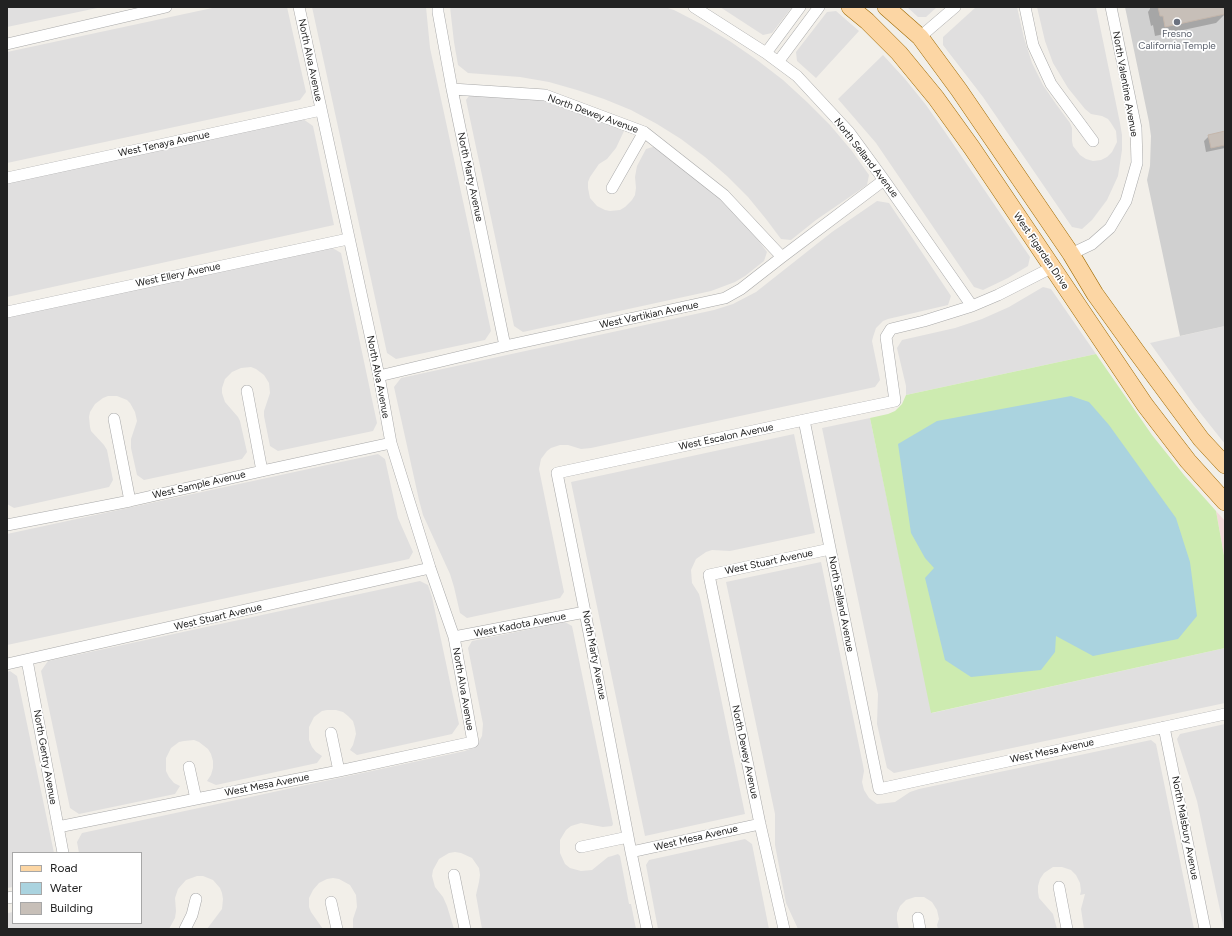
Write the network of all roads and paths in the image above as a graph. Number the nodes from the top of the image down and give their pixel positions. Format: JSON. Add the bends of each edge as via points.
{"nodes":[{"id":1,"x":166,"y":7,"type":"edge"},
{"id":2,"x":299,"y":7,"type":"edge"},
{"id":3,"x":438,"y":7,"type":"edge"},
{"id":4,"x":694,"y":7,"type":"edge"},
{"id":5,"x":800,"y":7,"type":"edge"},
{"id":6,"x":819,"y":7,"type":"edge"},
{"id":7,"x":850,"y":7,"type":"edge"},
{"id":8,"x":886,"y":7,"type":"edge"},
{"id":9,"x":955,"y":7,"type":"edge"},
{"id":10,"x":1025,"y":7,"type":"edge"},
{"id":11,"x":1111,"y":7,"type":"edge"},
{"id":12,"x":920,"y":37,"type":"junction"},
{"id":13,"x":7,"y":44,"type":"edge"},
{"id":14,"x":766,"y":53,"type":"junction"},
{"id":15,"x":778,"y":62,"type":"junction"},
{"id":16,"x":452,"y":89,"type":"junction"},
{"id":17,"x":321,"y":110,"type":"junction"},
{"id":18,"x":644,"y":132,"type":"junction"},
{"id":19,"x":1093,"y":141,"type":"dead end"},
{"id":20,"x":7,"y":178,"type":"edge"},
{"id":21,"x":884,"y":180,"type":"junction"},
{"id":22,"x":612,"y":188,"type":"dead end"},
{"id":23,"x":1030,"y":235,"type":"junction"},
{"id":24,"x":348,"y":238,"type":"junction"},
{"id":25,"x":1071,"y":254,"type":"junction"},
{"id":26,"x":782,"y":257,"type":"junction"},
{"id":27,"x":1052,"y":267,"type":"junction"},
{"id":28,"x":1095,"y":294,"type":"junction"},
{"id":29,"x":972,"y":306,"type":"junction"},
{"id":30,"x":7,"y":312,"type":"edge"},
{"id":31,"x":505,"y":346,"type":"junction"},
{"id":32,"x":379,"y":376,"type":"junction"},
{"id":33,"x":247,"y":391,"type":"dead end"},
{"id":34,"x":114,"y":419,"type":"dead end"},
{"id":35,"x":804,"y":420,"type":"junction"},
{"id":36,"x":391,"y":443,"type":"junction"},
{"id":37,"x":1225,"y":465,"type":"edge"},
{"id":38,"x":262,"y":470,"type":"junction"},
{"id":39,"x":557,"y":473,"type":"joint"},
{"id":40,"x":130,"y":501,"type":"junction"},
{"id":41,"x":1225,"y":502,"type":"edge"},
{"id":42,"x":7,"y":525,"type":"edge"},
{"id":43,"x":830,"y":549,"type":"junction"},
{"id":44,"x":430,"y":568,"type":"junction"},
{"id":45,"x":709,"y":574,"type":"joint"},
{"id":46,"x":585,"y":612,"type":"junction"},
{"id":47,"x":454,"y":637,"type":"junction"},
{"id":48,"x":27,"y":660,"type":"junction"},
{"id":49,"x":7,"y":664,"type":"edge"},
{"id":50,"x":1225,"y":714,"type":"edge"},
{"id":51,"x":1164,"y":727,"type":"junction"},
{"id":52,"x":330,"y":733,"type":"dead end"},
{"id":53,"x":473,"y":742,"type":"joint"},
{"id":54,"x":189,"y":767,"type":"dead end"},
{"id":55,"x":339,"y":771,"type":"junction"},
{"id":56,"x":879,"y":789,"type":"joint"},
{"id":57,"x":196,"y":799,"type":"junction"},
{"id":58,"x":760,"y":824,"type":"junction"},
{"id":59,"x":58,"y":827,"type":"junction"},
{"id":60,"x":628,"y":837,"type":"junction"},
{"id":61,"x":581,"y":847,"type":"dead end"},
{"id":62,"x":63,"y":852,"type":"edge"},
{"id":63,"x":631,"y":852,"type":"junction"},
{"id":64,"x":454,"y":875,"type":"dead end"},
{"id":65,"x":1058,"y":888,"type":"dead end"},
{"id":66,"x":196,"y":899,"type":"dead end"},
{"id":67,"x":331,"y":902,"type":"dead end"},
{"id":68,"x":185,"y":929,"type":"edge"},
{"id":69,"x":337,"y":929,"type":"edge"},
{"id":70,"x":465,"y":929,"type":"edge"},
{"id":71,"x":647,"y":929,"type":"edge"},
{"id":72,"x":784,"y":929,"type":"edge"},
{"id":73,"x":1067,"y":929,"type":"edge"},
{"id":74,"x":1205,"y":929,"type":"edge"}],
"edges":[{"from":1,"to":13,"type":"street"},
{"from":2,"to":17,"type":"street","name":"North Alva Avenue"},
{"from":3,"to":16,"type":"street","name":"North Marty Avenue"},
{"from":4,"to":14,"type":"street","name":"North Selland Avenue"},
{"from":5,"to":14,"type":"street"},
{"from":6,"to":15,"type":"street"},
{"from":7,"to":23,"type":"main road","name":"West Figarden Drive","via":[[899,53],[936,98]]},
{"from":8,"to":12,"type":"main road"},
{"from":9,"to":12,"type":"street"},
{"from":10,"to":19,"type":"street","via":[[1033,45],[1051,84]]},
{"from":11,"to":25,"type":"street","name":"North Valentine Avenue","via":[[1136,128],[1137,162],[1126,201],[1110,228],[1092,244]]},
{"from":12,"to":25,"type":"main road"},
{"from":14,"to":15,"type":"street","name":"North Selland Avenue"},
{"from":15,"to":21,"type":"street","name":"North Selland Avenue","via":[[797,76],[848,132]]},
{"from":16,"to":18,"type":"street","name":"North Dewey Avenue","via":[[545,95]]},
{"from":16,"to":31,"type":"street","name":"North Marty Avenue"},
{"from":17,"to":20,"type":"street","name":"West Tenaya Avenue"},
{"from":17,"to":24,"type":"street","name":"North Alva Avenue"},
{"from":18,"to":22,"type":"street"},
{"from":18,"to":26,"type":"street","name":"North Dewey Avenue","via":[[724,195]]},
{"from":21,"to":26,"type":"street","name":"West Vartikian Avenue"},
{"from":21,"to":29,"type":"street","name":"North Selland Avenue"},
{"from":23,"to":25,"type":"main road","via":[[1042,234],[1054,248]]},
{"from":23,"to":27,"type":"main road","name":"West Figarden Drive"},
{"from":24,"to":30,"type":"street","name":"West Ellery Avenue"},
{"from":24,"to":32,"type":"street","name":"North Alva Avenue"},
{"from":25,"to":28,"type":"main road"},
{"from":26,"to":31,"type":"street","name":"West Vartikian Avenue","via":[[741,289],[725,298]]},
{"from":27,"to":28,"type":"main road","via":[[1067,269]]},
{"from":27,"to":29,"type":"street"},
{"from":27,"to":41,"type":"main road","name":"West Figarden Drive","via":[[1145,405],[1188,461]]},
{"from":28,"to":37,"type":"main road","via":[[1201,439]]},
{"from":29,"to":35,"type":"street","name":"West Escalon Avenue","via":[[891,329],[886,337],[896,401]]},
{"from":31,"to":32,"type":"street","name":"West Vartikian Avenue"},
{"from":32,"to":36,"type":"street","name":"North Alva Avenue"},
{"from":33,"to":38,"type":"street"},
{"from":34,"to":40,"type":"street"},
{"from":35,"to":39,"type":"street","name":"West Escalon Avenue"},
{"from":35,"to":43,"type":"street","name":"North Selland Avenue"},
{"from":36,"to":38,"type":"street","name":"West Sample Avenue"},
{"from":36,"to":44,"type":"street","name":"North Alva Avenue"},
{"from":38,"to":40,"type":"street","name":"West Sample Avenue"},
{"from":39,"to":46,"type":"street","name":"North Marty Avenue"},
{"from":40,"to":42,"type":"street","name":"West Sample Avenue"},
{"from":43,"to":45,"type":"street","name":"West Stuart Avenue"},
{"from":43,"to":56,"type":"street","name":"North Selland Avenue"},
{"from":44,"to":47,"type":"street","name":"North Alva Avenue"},
{"from":44,"to":48,"type":"street","name":"West Stuart Avenue"},
{"from":45,"to":58,"type":"street","name":"North Dewey Avenue"},
{"from":46,"to":47,"type":"street","name":"West Kadota Avenue"},
{"from":46,"to":60,"type":"street","name":"North Marty Avenue"},
{"from":47,"to":53,"type":"street","name":"North Alva Avenue"},
{"from":48,"to":49,"type":"street","name":"West Stuart Avenue"},
{"from":48,"to":59,"type":"street","name":"North Gentry Avenue"},
{"from":50,"to":51,"type":"street","name":"West Mesa Avenue"},
{"from":51,"to":56,"type":"street","name":"West Mesa Avenue"},
{"from":51,"to":74,"type":"street","name":"North Malsbury Avenue"},
{"from":52,"to":55,"type":"street"},
{"from":53,"to":55,"type":"street","name":"West Mesa Avenue"},
{"from":54,"to":57,"type":"street"},
{"from":55,"to":57,"type":"street","name":"West Mesa Avenue"},
{"from":57,"to":59,"type":"street","name":"West Mesa Avenue"},
{"from":58,"to":63,"type":"street","name":"West Mesa Avenue"},
{"from":58,"to":72,"type":"street","name":"North Dewey Avenue"},
{"from":59,"to":62,"type":"street","name":"North Gentry Avenue"},
{"from":60,"to":61,"type":"street"},
{"from":60,"to":63,"type":"street","name":"North Marty Avenue"},
{"from":63,"to":71,"type":"street","name":"North Marty Avenue"},
{"from":64,"to":70,"type":"street"},
{"from":65,"to":73,"type":"street"},
{"from":66,"to":68,"type":"street","via":[[192,916]]},
{"from":67,"to":69,"type":"street"}]}
